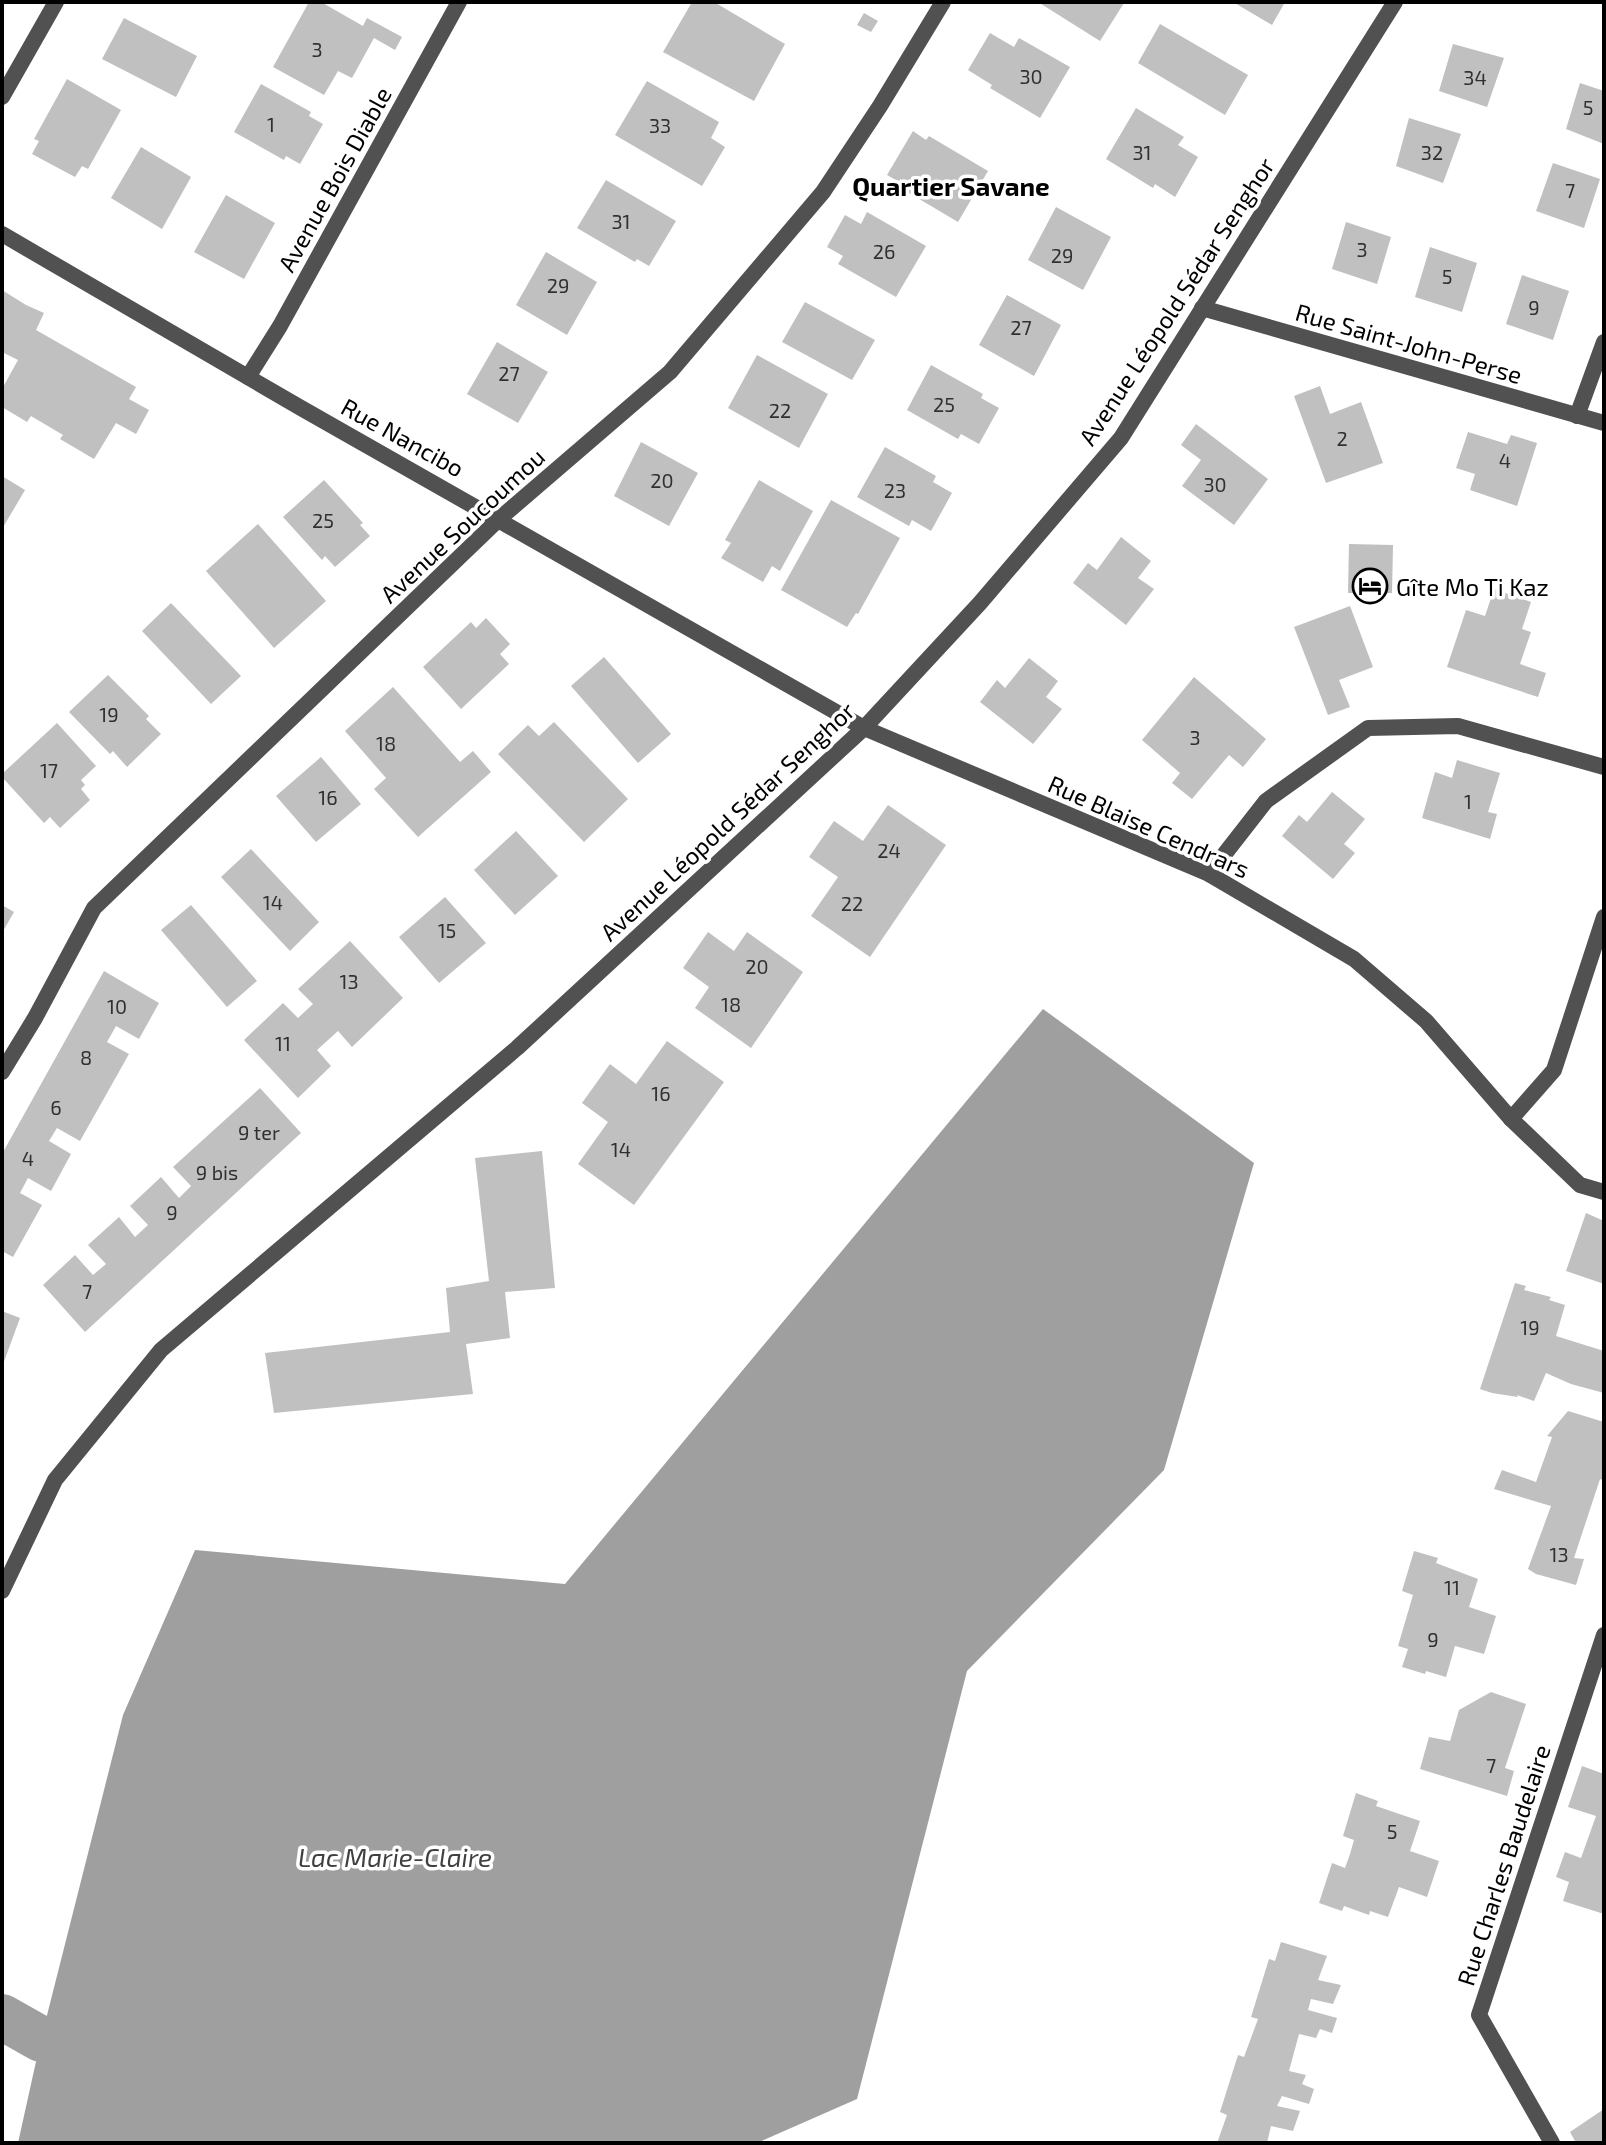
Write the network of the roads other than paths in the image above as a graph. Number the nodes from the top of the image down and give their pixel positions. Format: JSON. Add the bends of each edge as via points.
{"nodes":[{"id":1,"x":56,"y":2,"type":"edge"},
{"id":2,"x":459,"y":2,"type":"edge"},
{"id":3,"x":943,"y":2,"type":"edge"},
{"id":4,"x":1395,"y":2,"type":"edge"},
{"id":5,"x":2,"y":97,"type":"edge"},
{"id":6,"x":2,"y":234,"type":"edge"},
{"id":7,"x":1202,"y":308,"type":"junction"},
{"id":8,"x":1604,"y":342,"type":"edge"},
{"id":9,"x":248,"y":377,"type":"junction"},
{"id":10,"x":1577,"y":416,"type":"junction"},
{"id":11,"x":1604,"y":423,"type":"edge"},
{"id":12,"x":499,"y":519,"type":"junction"},
{"id":13,"x":864,"y":728,"type":"junction"},
{"id":14,"x":1604,"y":767,"type":"edge"},
{"id":15,"x":1209,"y":874,"type":"junction"},
{"id":16,"x":1604,"y":917,"type":"edge"},
{"id":17,"x":2,"y":1072,"type":"edge"},
{"id":18,"x":1511,"y":1119,"type":"junction"},
{"id":19,"x":1604,"y":1192,"type":"edge"},
{"id":20,"x":2,"y":1591,"type":"edge"},
{"id":21,"x":1604,"y":1635,"type":"edge"},
{"id":22,"x":1552,"y":2143,"type":"edge"}],
"edges":[{"from":1,"to":5,"type":"street"},
{"from":2,"to":9,"type":"street","name":"Avenue Bois Diable"},
{"from":3,"to":12,"type":"street","name":"Avenue Soucoumou","via":[[823,192],[670,372]]},
{"from":4,"to":7,"type":"street","name":"Avenue Léopold Sédar Senghor"},
{"from":6,"to":9,"type":"street","name":"Rue Nancibo"},
{"from":7,"to":10,"type":"street","name":"Rue Saint-John-Perse"},
{"from":7,"to":13,"type":"street","name":"Avenue Léopold Sédar Senghor","via":[[1121,438]]},
{"from":8,"to":10,"type":"street"},
{"from":9,"to":12,"type":"street","name":"Rue Nancibo"},
{"from":10,"to":11,"type":"street","name":"Rue Saint-John-Perse"},
{"from":12,"to":13,"type":"street","name":"Rue Nancibo"},
{"from":12,"to":17,"type":"street","name":"Avenue Soucoumou","via":[[94,908]]},
{"from":13,"to":15,"type":"street","name":"Rue Blaise Cendrars"},
{"from":13,"to":20,"type":"street","name":"Avenue Léopold Sédar Senghor","via":[[517,1048],[161,1350],[55,1480]]},
{"from":14,"to":15,"type":"street","via":[[1458,726],[1368,728],[1266,801]]},
{"from":15,"to":18,"type":"street","name":"Rue Blaise Cendrars","via":[[1354,959],[1426,1021]]},
{"from":16,"to":18,"type":"street","via":[[1554,1070]]},
{"from":18,"to":19,"type":"street","name":"Rue Blaise Cendrars","via":[[1580,1185]]},
{"from":21,"to":22,"type":"street","name":"Rue Charles Baudelaire","via":[[1479,2015]]}]}
